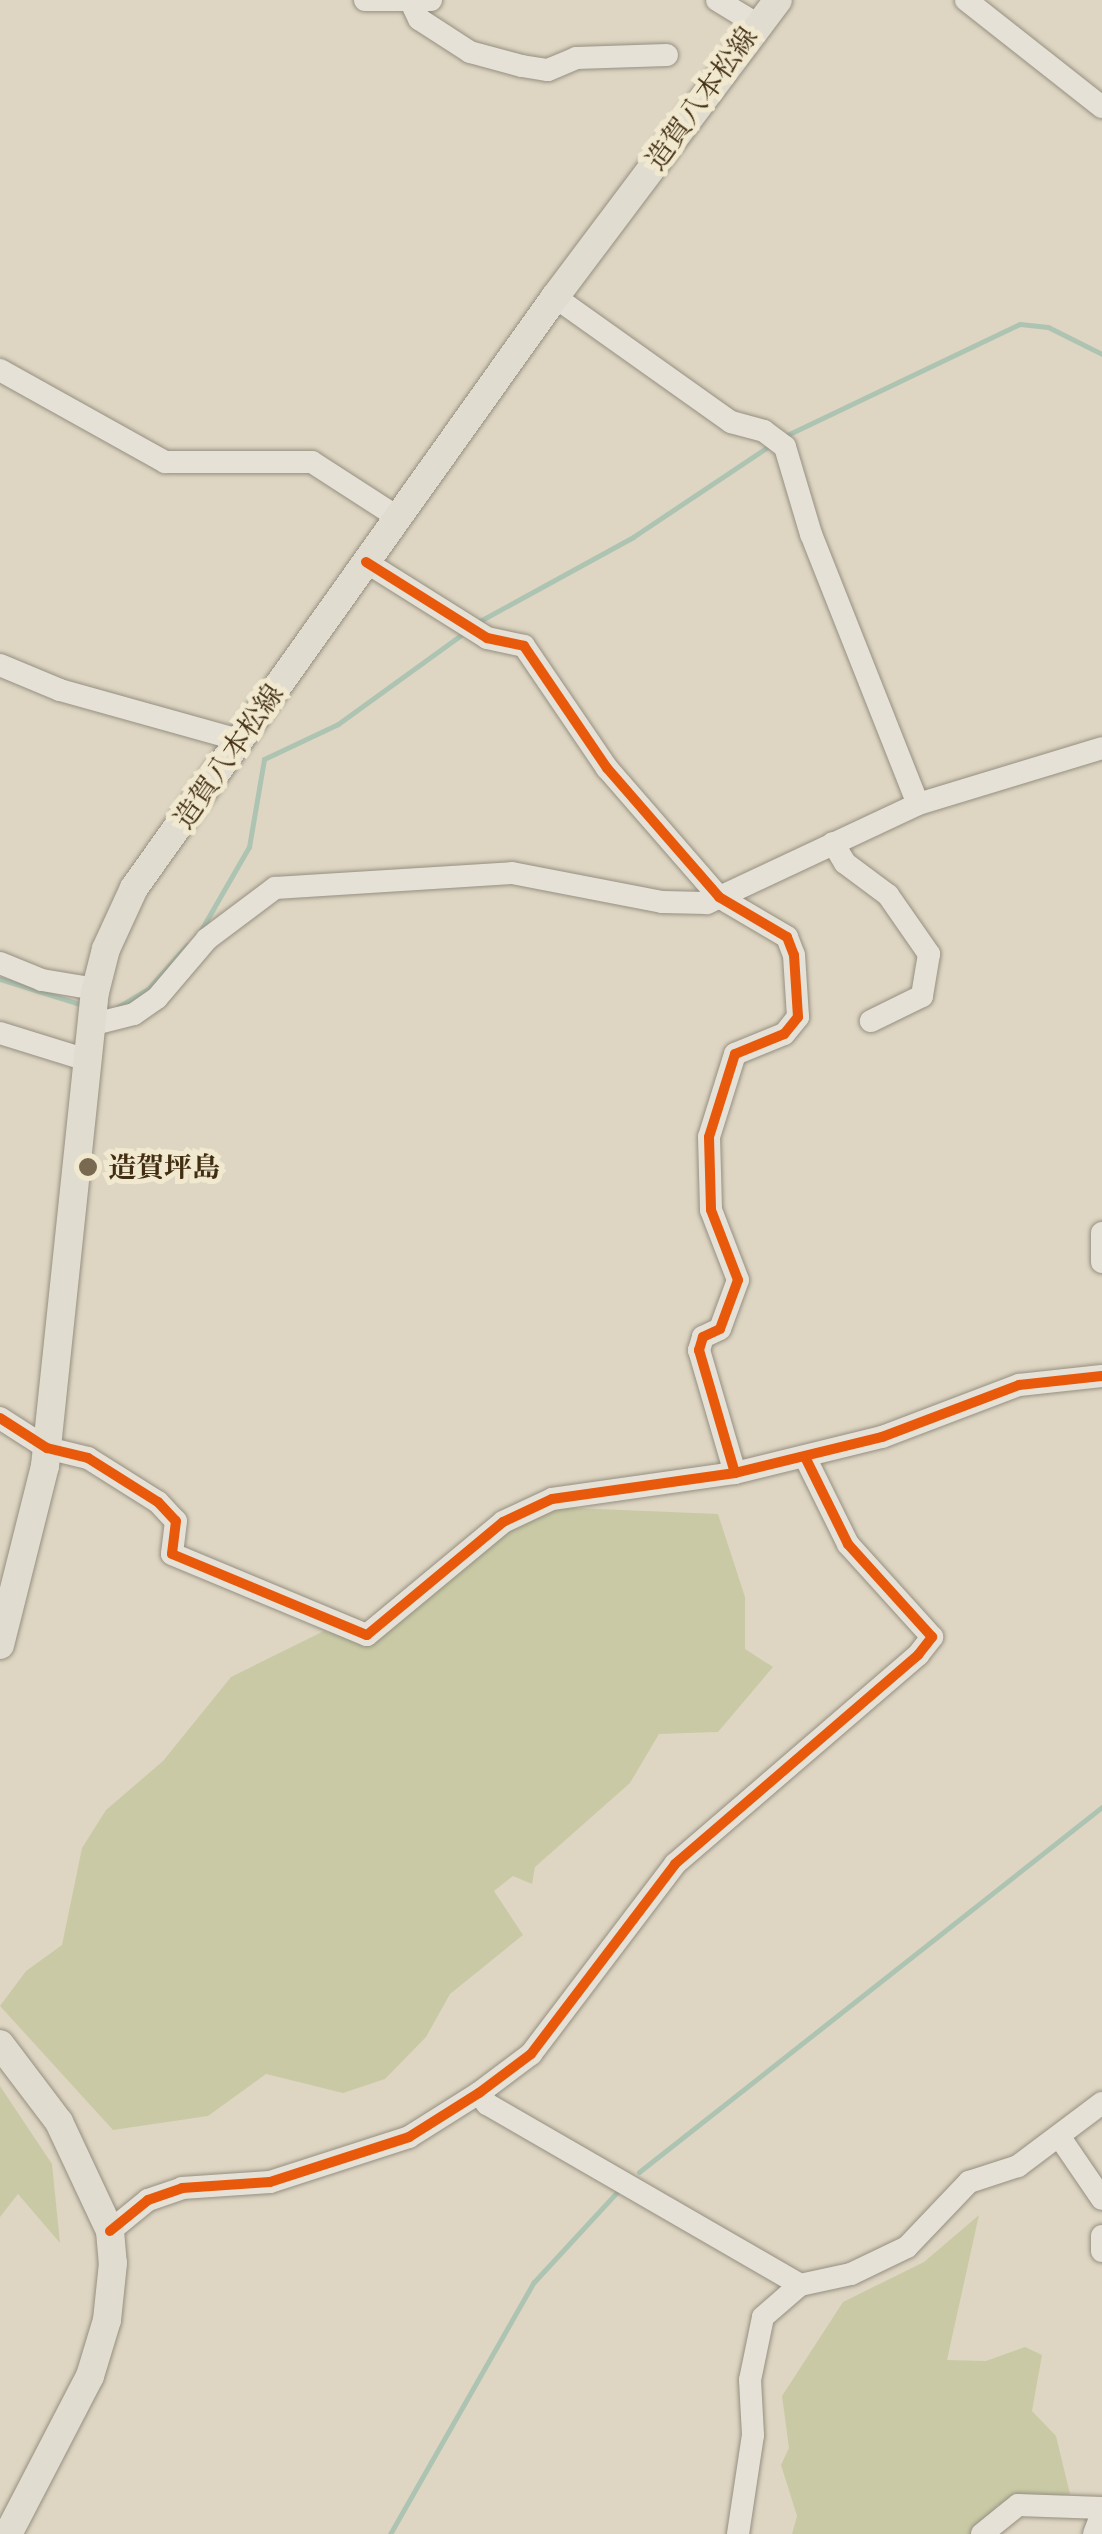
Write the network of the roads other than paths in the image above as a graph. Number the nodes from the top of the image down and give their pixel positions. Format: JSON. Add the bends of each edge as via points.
{"nodes":[{"id":1,"x":364,"y":0,"type":"edge"},
{"id":2,"x":717,"y":0,"type":"edge"},
{"id":3,"x":778,"y":0,"type":"edge"},
{"id":4,"x":966,"y":0,"type":"edge"},
{"id":5,"x":421,"y":2,"type":"edge"},
{"id":6,"x":755,"y":23,"type":"junction"},
{"id":7,"x":666,"y":54,"type":"dead end"},
{"id":8,"x":1102,"y":106,"type":"edge"},
{"id":9,"x":555,"y":297,"type":"junction"},
{"id":10,"x":0,"y":370,"type":"edge"},
{"id":11,"x":397,"y":517,"type":"junction"},
{"id":12,"x":366,"y":562,"type":"junction"},
{"id":13,"x":0,"y":666,"type":"edge"},
{"id":14,"x":239,"y":740,"type":"junction"},
{"id":15,"x":1102,"y":748,"type":"edge"},
{"id":16,"x":918,"y":804,"type":"junction"},
{"id":17,"x":833,"y":843,"type":"junction"},
{"id":18,"x":718,"y":896,"type":"junction"},
{"id":19,"x":0,"y":964,"type":"edge"},
{"id":20,"x":93,"y":1007,"type":"junction"},
{"id":21,"x":871,"y":1022,"type":"dead end"},
{"id":22,"x":0,"y":1034,"type":"edge"},
{"id":23,"x":87,"y":1060,"type":"junction"},
{"id":24,"x":1102,"y":1233,"type":"edge"},
{"id":25,"x":1102,"y":1262,"type":"edge"},
{"id":26,"x":1102,"y":1376,"type":"edge"},
{"id":27,"x":0,"y":1418,"type":"edge"},
{"id":28,"x":47,"y":1448,"type":"junction"},
{"id":29,"x":805,"y":1458,"type":"junction"},
{"id":30,"x":735,"y":1473,"type":"junction"},
{"id":31,"x":0,"y":1645,"type":"edge"},
{"id":32,"x":0,"y":2044,"type":"edge"},
{"id":33,"x":479,"y":2093,"type":"junction"},
{"id":34,"x":1102,"y":2103,"type":"edge"},
{"id":35,"x":1059,"y":2136,"type":"junction"},
{"id":36,"x":1102,"y":2199,"type":"edge"},
{"id":37,"x":110,"y":2231,"type":"junction"},
{"id":38,"x":1102,"y":2236,"type":"edge"},
{"id":39,"x":1102,"y":2251,"type":"edge"},
{"id":40,"x":800,"y":2286,"type":"junction"},
{"id":41,"x":1102,"y":2511,"type":"edge"},
{"id":42,"x":15,"y":2532,"type":"edge"},
{"id":43,"x":738,"y":2534,"type":"edge"},
{"id":44,"x":982,"y":2534,"type":"edge"},
{"id":45,"x":1094,"y":2534,"type":"edge"}],
"edges":[{"from":1,"to":5,"type":"street"},
{"from":2,"to":6,"type":"street"},
{"from":3,"to":6,"type":"main road","name":"造賀八本松線"},
{"from":4,"to":8,"type":"street"},
{"from":5,"to":7,"type":"street","via":[[419,19],[470,52],[522,66],[548,70],[576,58]]},
{"from":6,"to":9,"type":"main road","name":"造賀八本松線"},
{"from":9,"to":11,"type":"main road","name":"造賀八本松線"},
{"from":9,"to":16,"type":"street","via":[[731,422],[764,431],[784,448],[811,534]]},
{"from":10,"to":11,"type":"street","via":[[165,462],[312,462]]},
{"from":11,"to":12,"type":"main road","name":"造賀八本松線"},
{"from":12,"to":14,"type":"main road","name":"造賀八本松線"},
{"from":12,"to":18,"type":"street","via":[[488,638],[524,646],[607,768]]},
{"from":13,"to":14,"type":"street","via":[[60,690]]},
{"from":14,"to":20,"type":"main road","name":"造賀八本松線","via":[[134,888]]},
{"from":15,"to":16,"type":"street"},
{"from":16,"to":17,"type":"street"},
{"from":17,"to":18,"type":"street"},
{"from":17,"to":21,"type":"street","via":[[845,863],[888,895],[929,954],[922,996]]},
{"from":18,"to":20,"type":"street","via":[[708,903],[662,902],[512,872],[275,888],[206,938],[157,998],[134,1014]]},
{"from":18,"to":30,"type":"street","via":[[786,937],[794,955],[798,1017],[784,1034],[735,1054],[708,1138],[711,1210],[738,1280],[720,1329],[703,1338],[698,1350]]},
{"from":19,"to":20,"type":"street"},
{"from":20,"to":23,"type":"main road","name":"造賀八本松線"},
{"from":22,"to":23,"type":"street"},
{"from":23,"to":28,"type":"main road","name":"造賀八本松線"},
{"from":24,"to":25,"type":"street"},
{"from":26,"to":29,"type":"street","via":[[1019,1386]]},
{"from":27,"to":28,"type":"street"},
{"from":28,"to":30,"type":"street","via":[[88,1458],[158,1502],[176,1521],[172,1554],[366,1635],[503,1522],[552,1499]]},
{"from":28,"to":31,"type":"main road","name":"造賀八本松線"},
{"from":29,"to":30,"type":"street"},
{"from":29,"to":33,"type":"street","via":[[848,1544],[932,1637],[829,1736],[675,1864],[531,2054]]},
{"from":32,"to":37,"type":"main road","via":[[59,2122]]},
{"from":33,"to":37,"type":"street","via":[[409,2137],[270,2182],[182,2188],[148,2200]]},
{"from":33,"to":40,"type":"street","via":[[487,2104]]},
{"from":34,"to":35,"type":"street"},
{"from":35,"to":36,"type":"street"},
{"from":35,"to":40,"type":"street","via":[[1018,2166],[969,2182],[907,2247],[852,2274]]},
{"from":37,"to":42,"type":"main road","via":[[113,2263],[101,2346]]},
{"from":38,"to":39,"type":"street"},
{"from":40,"to":43,"type":"street","via":[[763,2317],[750,2380],[753,2436]]},
{"from":41,"to":44,"type":"street","via":[[1018,2505]]},
{"from":41,"to":45,"type":"street"}]}
